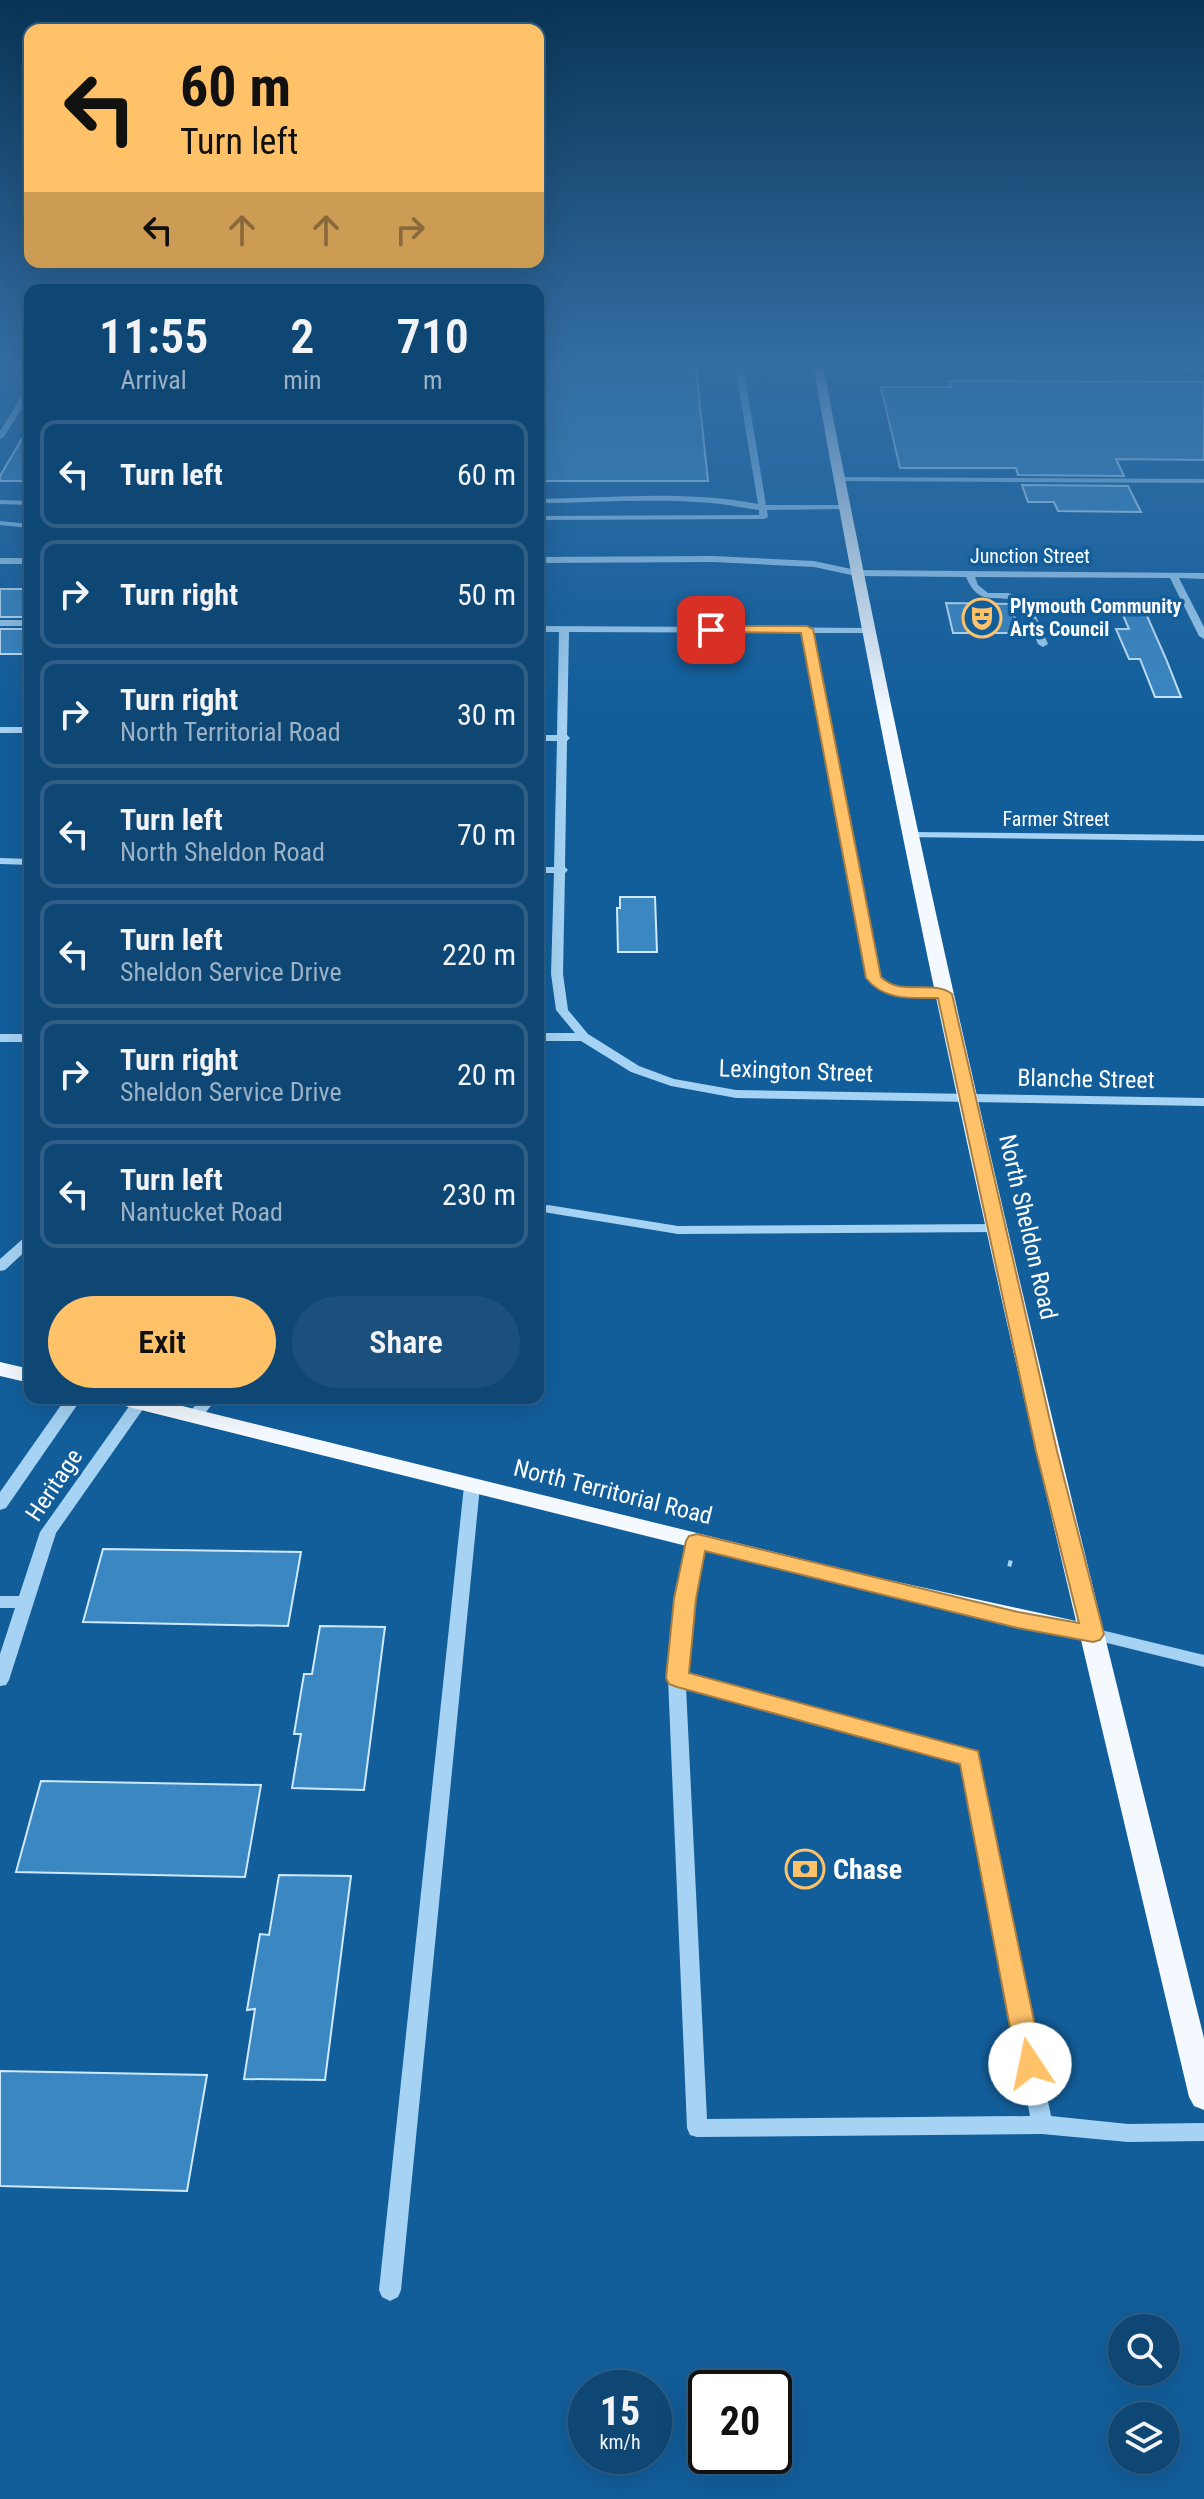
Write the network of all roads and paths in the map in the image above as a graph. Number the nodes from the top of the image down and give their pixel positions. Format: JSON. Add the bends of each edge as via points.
{"nodes":[{"id":1,"x":760,"y":482,"type":"edge"},
{"id":2,"x":838,"y":482,"type":"edge"},
{"id":3,"x":544,"y":501,"type":"edge"},
{"id":4,"x":0,"y":502,"type":"edge"},
{"id":5,"x":24,"y":503,"type":"edge"},
{"id":6,"x":843,"y":507,"type":"junction"},
{"id":7,"x":765,"y":508,"type":"junction"},
{"id":8,"x":544,"y":511,"type":"edge"},
{"id":9,"x":544,"y":518,"type":"edge"},
{"id":10,"x":0,"y":523,"type":"edge"},
{"id":11,"x":24,"y":525,"type":"edge"},
{"id":12,"x":544,"y":560,"type":"edge"},
{"id":13,"x":0,"y":561,"type":"edge"},
{"id":14,"x":24,"y":561,"type":"edge"},
{"id":15,"x":856,"y":573,"type":"junction"},
{"id":16,"x":969,"y":574,"type":"junction"},
{"id":17,"x":1173,"y":575,"type":"junction"},
{"id":18,"x":1204,"y":576,"type":"edge"},
{"id":19,"x":0,"y":623,"type":"edge"},
{"id":20,"x":24,"y":623,"type":"edge"},
{"id":21,"x":544,"y":629,"type":"edge"},
{"id":22,"x":807,"y":629,"type":"junction"},
{"id":23,"x":564,"y":630,"type":"junction"},
{"id":24,"x":867,"y":630,"type":"junction"},
{"id":25,"x":1204,"y":636,"type":"edge"},
{"id":26,"x":1043,"y":644,"type":"dead end"},
{"id":27,"x":0,"y":730,"type":"edge"},
{"id":28,"x":24,"y":730,"type":"edge"},
{"id":29,"x":544,"y":738,"type":"edge"},
{"id":30,"x":565,"y":738,"type":"junction"},
{"id":31,"x":909,"y":835,"type":"junction"},
{"id":32,"x":1204,"y":838,"type":"edge"},
{"id":33,"x":0,"y":861,"type":"edge"},
{"id":34,"x":24,"y":862,"type":"edge"},
{"id":35,"x":544,"y":870,"type":"edge"},
{"id":36,"x":562,"y":870,"type":"junction"},
{"id":37,"x":944,"y":994,"type":"junction"},
{"id":38,"x":544,"y":1037,"type":"edge"},
{"id":39,"x":584,"y":1037,"type":"junction"},
{"id":40,"x":0,"y":1038,"type":"edge"},
{"id":41,"x":24,"y":1038,"type":"edge"},
{"id":42,"x":968,"y":1099,"type":"junction"},
{"id":43,"x":1204,"y":1102,"type":"edge"},
{"id":44,"x":548,"y":1209,"type":"dead end"},
{"id":45,"x":998,"y":1228,"type":"junction"},
{"id":46,"x":24,"y":1245,"type":"edge"},
{"id":47,"x":0,"y":1267,"type":"edge"},
{"id":48,"x":0,"y":1369,"type":"edge"},
{"id":49,"x":24,"y":1375,"type":"edge"},
{"id":50,"x":70,"y":1404,"type":"edge"},
{"id":51,"x":128,"y":1404,"type":"edge"},
{"id":52,"x":170,"y":1404,"type":"edge"},
{"id":53,"x":204,"y":1404,"type":"edge"},
{"id":54,"x":194,"y":1417,"type":"junction"},
{"id":55,"x":472,"y":1486,"type":"junction"},
{"id":56,"x":0,"y":1504,"type":"edge"},
{"id":57,"x":697,"y":1541,"type":"junction"},
{"id":58,"x":0,"y":1602,"type":"edge"},
{"id":59,"x":24,"y":1602,"type":"junction"},
{"id":60,"x":1093,"y":1634,"type":"junction"},
{"id":61,"x":1204,"y":1661,"type":"edge"},
{"id":62,"x":677,"y":1678,"type":"junction"},
{"id":63,"x":0,"y":1680,"type":"edge"},
{"id":64,"x":1204,"y":2097,"type":"edge"},
{"id":65,"x":1042,"y":2125,"type":"junction"},
{"id":66,"x":1204,"y":2132,"type":"edge"},
{"id":67,"x":390,"y":2290,"type":"dead end"}],
"edges":[{"from":1,"to":7,"type":"street"},
{"from":2,"to":6,"type":"main road","name":"North Sheldon Road"},
{"from":3,"to":7,"type":"street","via":[[703,500]]},
{"from":4,"to":5,"type":"street"},
{"from":6,"to":7,"type":"street"},
{"from":6,"to":15,"type":"main road","name":"North Sheldon Road"},
{"from":7,"to":8,"type":"street"},
{"from":7,"to":9,"type":"street","via":[[764,517]]},
{"from":10,"to":11,"type":"street"},
{"from":12,"to":15,"type":"street","name":"Junction Street","via":[[714,559],[814,564]]},
{"from":13,"to":14,"type":"street"},
{"from":15,"to":16,"type":"street","name":"Junction Street"},
{"from":15,"to":24,"type":"main road","name":"North Sheldon Road"},
{"from":16,"to":17,"type":"street","name":"Junction Street"},
{"from":16,"to":26,"type":"street","via":[[979,594],[1026,602]]},
{"from":17,"to":18,"type":"street","name":"Junction Street"},
{"from":17,"to":25,"type":"street"},
{"from":19,"to":20,"type":"street"},
{"from":21,"to":23,"type":"street"},
{"from":22,"to":23,"type":"street"},
{"from":22,"to":24,"type":"street"},
{"from":22,"to":37,"type":"street","via":[[874,978],[896,992]]},
{"from":23,"to":30,"type":"street"},
{"from":24,"to":31,"type":"main road","name":"North Sheldon Road"},
{"from":27,"to":28,"type":"street"},
{"from":29,"to":30,"type":"street"},
{"from":30,"to":36,"type":"street"},
{"from":31,"to":32,"type":"street","name":"Farmer Street"},
{"from":31,"to":37,"type":"main road","name":"North Sheldon Road"},
{"from":33,"to":34,"type":"street"},
{"from":35,"to":36,"type":"street"},
{"from":36,"to":39,"type":"street","via":[[560,998],[562,1010]]},
{"from":37,"to":42,"type":"main road","name":"North Sheldon Road"},
{"from":38,"to":39,"type":"street"},
{"from":39,"to":42,"type":"street","name":"Lexington Street","via":[[635,1069],[711,1091]]},
{"from":40,"to":41,"type":"street"},
{"from":42,"to":43,"type":"street","name":"Blanche Street"},
{"from":42,"to":45,"type":"main road","name":"North Sheldon Road"},
{"from":44,"to":45,"type":"street","via":[[678,1230]]},
{"from":45,"to":60,"type":"main road","name":"North Sheldon Road"},
{"from":46,"to":47,"type":"street"},
{"from":48,"to":49,"type":"main road"},
{"from":50,"to":56,"type":"street","name":"Heritage"},
{"from":51,"to":59,"type":"street","name":"Heritage","via":[[48,1532]]},
{"from":52,"to":54,"type":"main road","name":"North Territorial Road"},
{"from":53,"to":54,"type":"street"},
{"from":54,"to":55,"type":"main road","name":"North Territorial Road"},
{"from":55,"to":57,"type":"main road","name":"North Territorial Road"},
{"from":55,"to":67,"type":"street"},
{"from":57,"to":60,"type":"main road","name":"North Territorial Road"},
{"from":57,"to":62,"type":"street"},
{"from":58,"to":59,"type":"street"},
{"from":59,"to":63,"type":"street","name":"Heritage"},
{"from":60,"to":61,"type":"street"},
{"from":60,"to":64,"type":"main road","name":"North Sheldon Road"},
{"from":62,"to":65,"type":"street","via":[[970,1758]]},
{"from":62,"to":65,"type":"street","via":[[697,2128]]},
{"from":65,"to":66,"type":"street","via":[[1128,2133]]}]}
